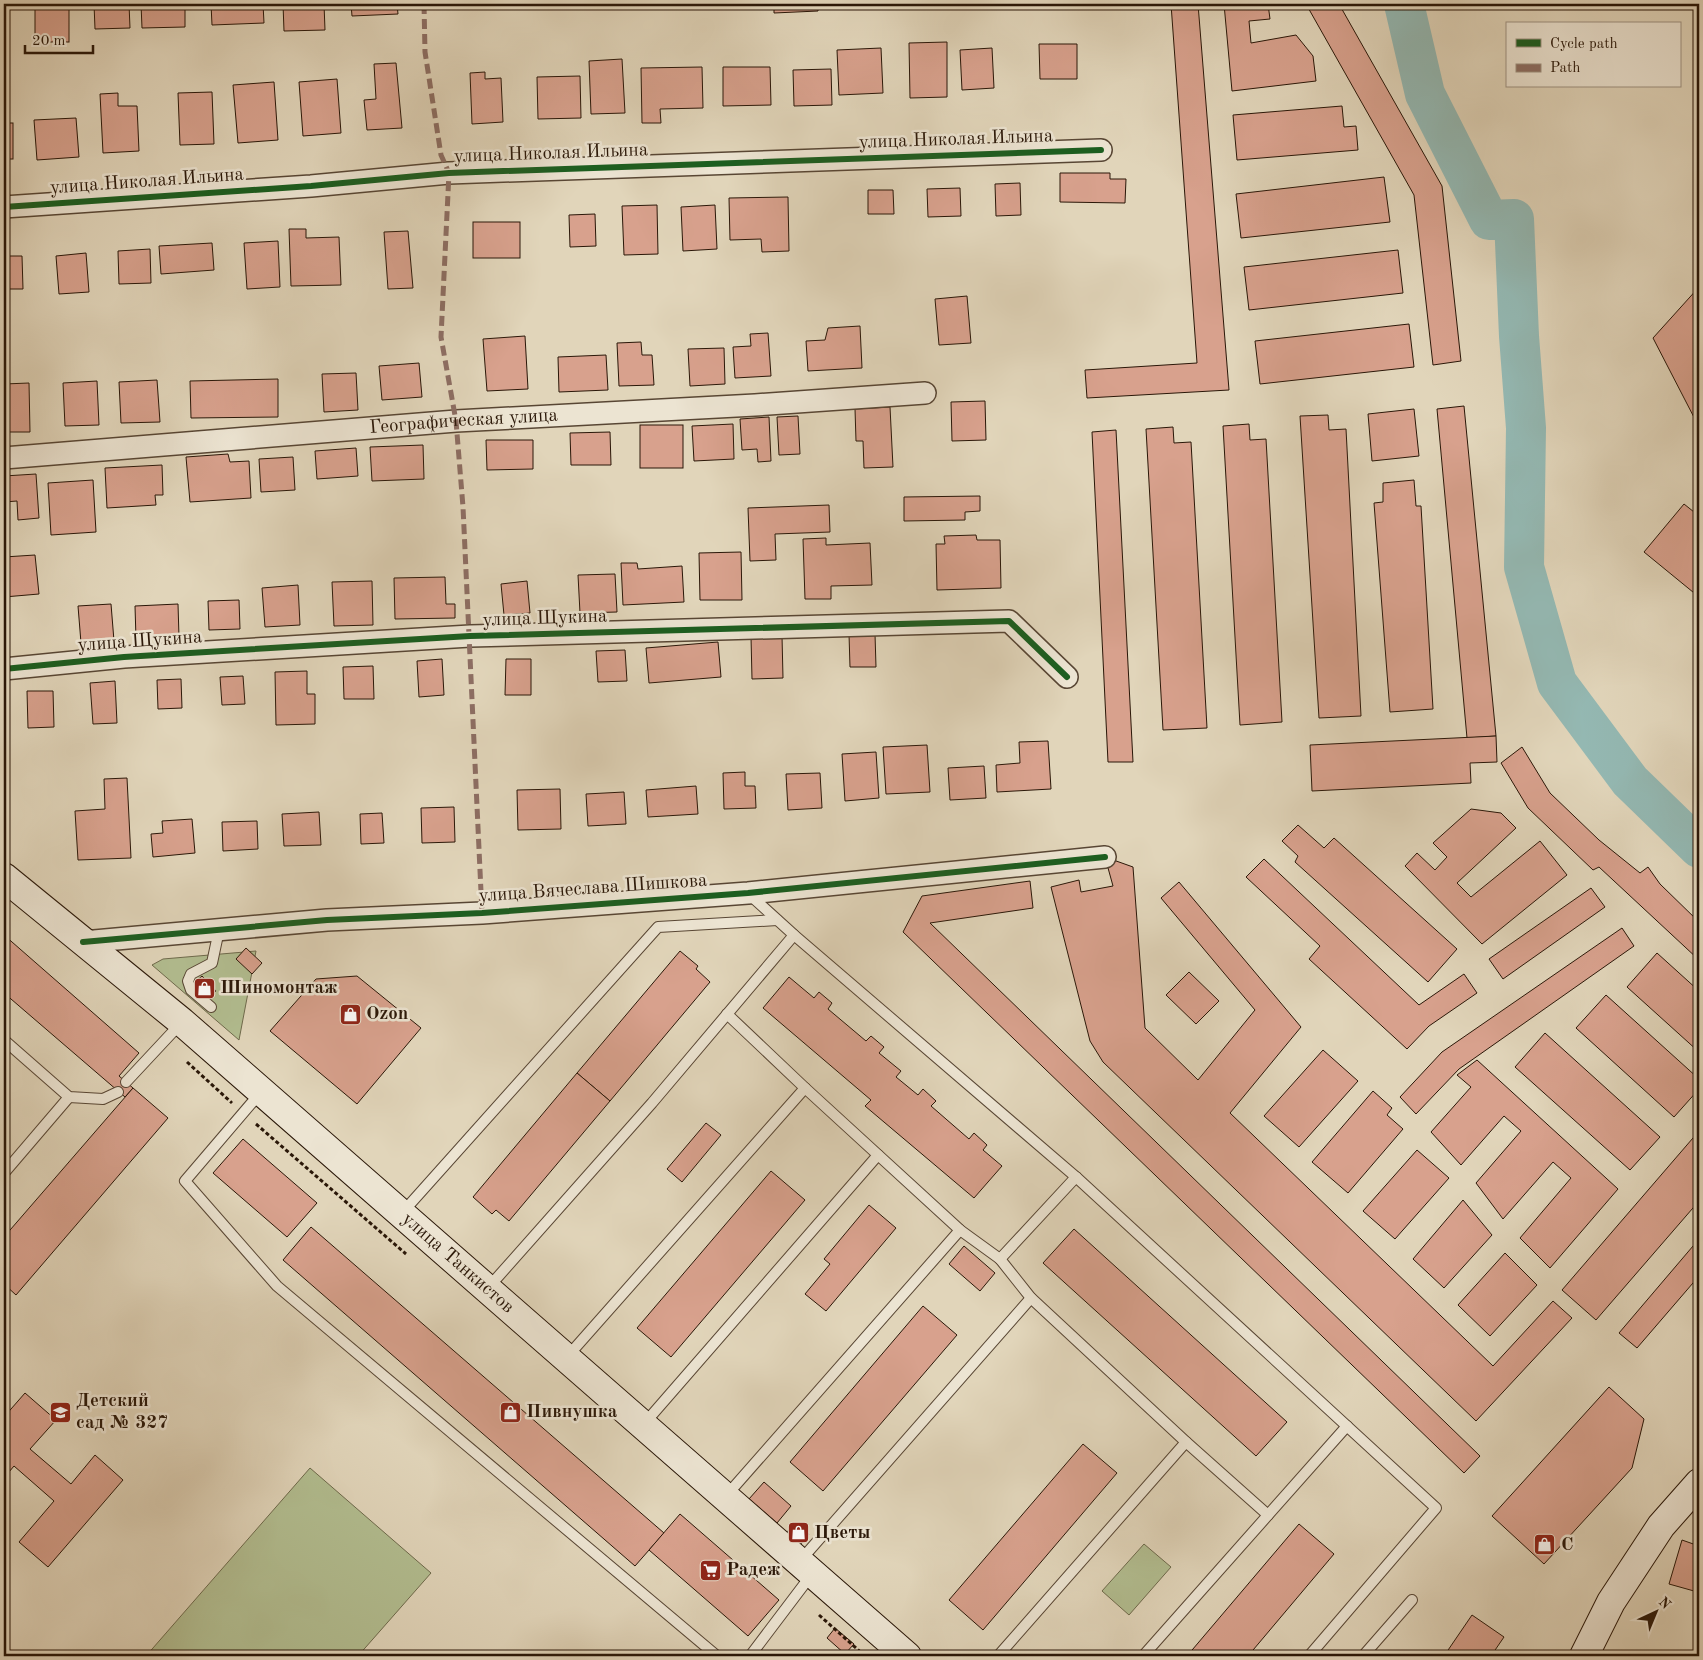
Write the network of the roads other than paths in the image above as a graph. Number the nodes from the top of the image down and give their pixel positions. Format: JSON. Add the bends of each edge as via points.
{"nodes":[{"id":1,"x":1101,"y":150,"type":"dead end"},
{"id":2,"x":4,"y":207,"type":"edge"},
{"id":3,"x":925,"y":393,"type":"dead end"},
{"id":4,"x":4,"y":458,"type":"edge"},
{"id":5,"x":4,"y":669,"type":"edge"},
{"id":6,"x":1067,"y":677,"type":"dead end"},
{"id":7,"x":1105,"y":857,"type":"dead end"},
{"id":8,"x":4,"y":876,"type":"edge"},
{"id":9,"x":748,"y":893,"type":"junction"},
{"id":10,"x":777,"y":920,"type":"junction"},
{"id":11,"x":219,"y":930,"type":"junction"},
{"id":12,"x":794,"y":935,"type":"junction"},
{"id":13,"x":83,"y":942,"type":"junction"},
{"id":14,"x":211,"y":1007,"type":"dead end"},
{"id":15,"x":727,"y":1014,"type":"junction"},
{"id":16,"x":182,"y":1022,"type":"junction"},
{"id":17,"x":4,"y":1040,"type":"edge"},
{"id":18,"x":126,"y":1082,"type":"dead end"},
{"id":19,"x":805,"y":1088,"type":"junction"},
{"id":20,"x":262,"y":1091,"type":"junction"},
{"id":21,"x":118,"y":1092,"type":"dead end"},
{"id":22,"x":69,"y":1097,"type":"junction"},
{"id":23,"x":878,"y":1155,"type":"junction"},
{"id":24,"x":4,"y":1173,"type":"edge"},
{"id":25,"x":1076,"y":1176,"type":"junction"},
{"id":26,"x":402,"y":1214,"type":"junction"},
{"id":27,"x":960,"y":1230,"type":"junction"},
{"id":28,"x":1000,"y":1259,"type":"junction"},
{"id":29,"x":488,"y":1289,"type":"junction"},
{"id":30,"x":1031,"y":1298,"type":"junction"},
{"id":31,"x":566,"y":1358,"type":"junction"},
{"id":32,"x":643,"y":1425,"type":"junction"},
{"id":33,"x":1347,"y":1426,"type":"junction"},
{"id":34,"x":1186,"y":1442,"type":"junction"},
{"id":35,"x":1699,"y":1483,"type":"edge"},
{"id":36,"x":726,"y":1497,"type":"junction"},
{"id":37,"x":1268,"y":1515,"type":"junction"},
{"id":38,"x":806,"y":1568,"type":"junction"},
{"id":39,"x":1412,"y":1600,"type":"dead end"},
{"id":40,"x":717,"y":1656,"type":"edge"},
{"id":41,"x":750,"y":1656,"type":"edge"},
{"id":42,"x":907,"y":1656,"type":"edge"},
{"id":43,"x":998,"y":1656,"type":"edge"},
{"id":44,"x":1143,"y":1656,"type":"edge"},
{"id":45,"x":1309,"y":1656,"type":"edge"},
{"id":46,"x":1362,"y":1656,"type":"edge"},
{"id":47,"x":1584,"y":1656,"type":"edge"}],
"edges":[{"from":1,"to":2,"type":"street","name":"улица Николая Ильина","via":[[449,172],[311,186]]},
{"from":3,"to":4,"type":"street","name":"Географическая улица","via":[[456,421]]},
{"from":5,"to":6,"type":"street","name":"улица Щукина","via":[[124,657],[470,636],[1009,621]]},
{"from":7,"to":9,"type":"street","name":"улица Вячеслава Шишкова"},
{"from":8,"to":13,"type":"main road","name":"улица Танкистов"},
{"from":9,"to":10,"type":"lane"},
{"from":9,"to":11,"type":"street","name":"улица Вячеслава Шишкова"},
{"from":10,"to":12,"type":"lane"},
{"from":10,"to":26,"type":"lane","via":[[658,927]]},
{"from":11,"to":13,"type":"street","name":"улица Вячеслава Шишкова"},
{"from":11,"to":14,"type":"lane","via":[[212,963],[191,974],[188,981],[191,990]]},
{"from":12,"to":15,"type":"lane"},
{"from":12,"to":25,"type":"lane"},
{"from":13,"to":16,"type":"main road","name":"улица Танкистов"},
{"from":15,"to":19,"type":"lane"},
{"from":15,"to":29,"type":"lane"},
{"from":16,"to":18,"type":"lane"},
{"from":16,"to":20,"type":"main road","name":"улица Танкистов"},
{"from":17,"to":22,"type":"lane"},
{"from":19,"to":23,"type":"lane"},
{"from":19,"to":31,"type":"lane"},
{"from":20,"to":26,"type":"main road","name":"улица Танкистов"},
{"from":20,"to":40,"type":"lane","via":[[185,1181],[277,1286]]},
{"from":21,"to":22,"type":"lane","via":[[103,1099]]},
{"from":22,"to":24,"type":"lane"},
{"from":23,"to":27,"type":"lane"},
{"from":23,"to":32,"type":"lane"},
{"from":25,"to":28,"type":"lane"},
{"from":25,"to":33,"type":"lane"},
{"from":26,"to":29,"type":"main road","name":"улица Танкистов"},
{"from":27,"to":28,"type":"lane"},
{"from":27,"to":36,"type":"lane"},
{"from":28,"to":30,"type":"lane"},
{"from":29,"to":31,"type":"main road","name":"улица Танкистов"},
{"from":30,"to":34,"type":"lane"},
{"from":30,"to":38,"type":"lane"},
{"from":31,"to":32,"type":"main road","name":"улица Танкистов"},
{"from":32,"to":36,"type":"main road","name":"улица Танкистов"},
{"from":33,"to":37,"type":"lane"},
{"from":33,"to":45,"type":"lane","via":[[1436,1508]]},
{"from":34,"to":37,"type":"lane"},
{"from":34,"to":43,"type":"lane"},
{"from":35,"to":47,"type":"main road","via":[[1661,1526],[1612,1602]]},
{"from":36,"to":38,"type":"main road","name":"улица Танкистов"},
{"from":37,"to":44,"type":"lane"},
{"from":38,"to":41,"type":"lane"},
{"from":38,"to":42,"type":"main road","name":"улица Танкистов"},
{"from":39,"to":46,"type":"lane"}]}
